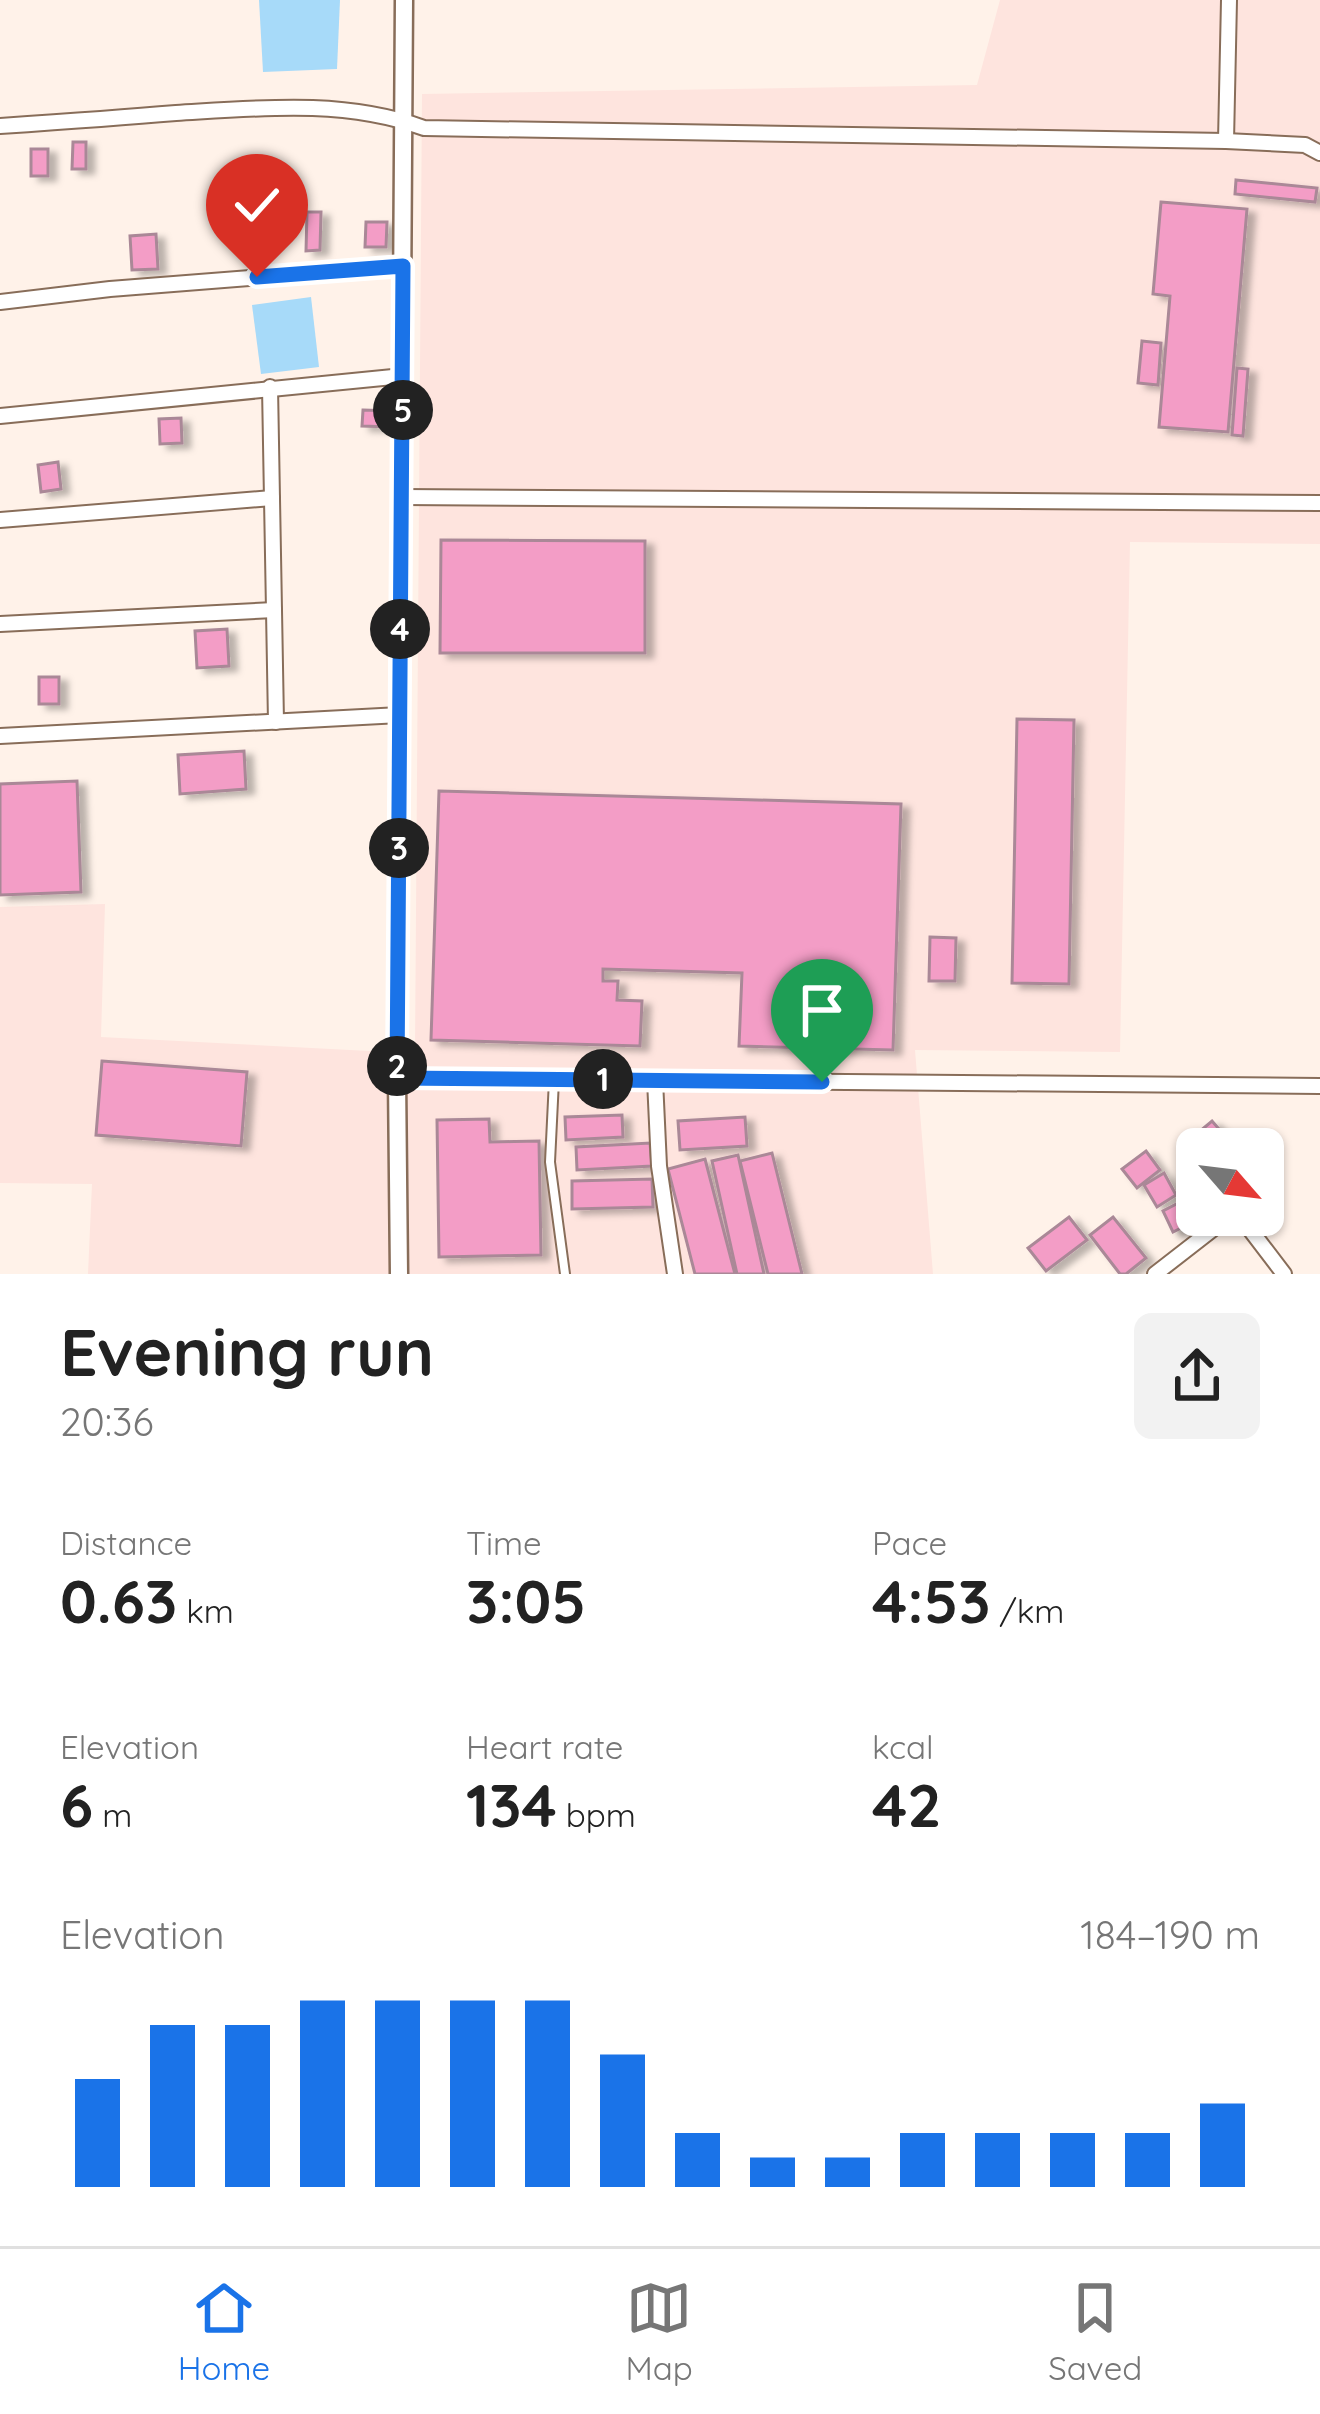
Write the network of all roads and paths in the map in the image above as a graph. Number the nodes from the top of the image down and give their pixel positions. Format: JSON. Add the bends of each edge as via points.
{"nodes":[{"id":1,"x":404,"y":0,"type":"edge"},
{"id":2,"x":1229,"y":0,"type":"edge"},
{"id":3,"x":404,"y":121,"type":"junction"},
{"id":4,"x":0,"y":126,"type":"edge"},
{"id":5,"x":1226,"y":141,"type":"junction"},
{"id":6,"x":1320,"y":153,"type":"edge"},
{"id":7,"x":403,"y":266,"type":"junction"},
{"id":8,"x":0,"y":302,"type":"edge"},
{"id":9,"x":403,"y":376,"type":"junction"},
{"id":10,"x":270,"y":387,"type":"junction"},
{"id":11,"x":0,"y":416,"type":"edge"},
{"id":12,"x":402,"y":497,"type":"junction"},
{"id":13,"x":272,"y":498,"type":"junction"},
{"id":14,"x":1320,"y":503,"type":"edge"},
{"id":15,"x":0,"y":520,"type":"edge"},
{"id":16,"x":274,"y":610,"type":"junction"},
{"id":17,"x":0,"y":624,"type":"edge"},
{"id":18,"x":400,"y":715,"type":"junction"},
{"id":19,"x":276,"y":722,"type":"junction"},
{"id":20,"x":0,"y":736,"type":"edge"},
{"id":21,"x":397,"y":1078,"type":"junction"},
{"id":22,"x":554,"y":1078,"type":"junction"},
{"id":23,"x":656,"y":1080,"type":"junction"},
{"id":24,"x":1320,"y":1086,"type":"edge"},
{"id":25,"x":1207,"y":1236,"type":"edge"},
{"id":26,"x":1252,"y":1236,"type":"edge"},
{"id":27,"x":399,"y":1274,"type":"edge"},
{"id":28,"x":566,"y":1274,"type":"edge"},
{"id":29,"x":675,"y":1274,"type":"edge"},
{"id":30,"x":1155,"y":1274,"type":"edge"},
{"id":31,"x":1284,"y":1274,"type":"edge"}],
"edges":[{"from":1,"to":3,"type":"street"},
{"from":2,"to":5,"type":"street"},
{"from":3,"to":4,"type":"street","via":[[261,107]]},
{"from":3,"to":5,"type":"street","via":[[448,129]]},
{"from":3,"to":7,"type":"street"},
{"from":5,"to":6,"type":"street","via":[[1305,145]]},
{"from":7,"to":8,"type":"street"},
{"from":7,"to":9,"type":"street"},
{"from":9,"to":10,"type":"street"},
{"from":9,"to":12,"type":"street"},
{"from":10,"to":11,"type":"street"},
{"from":10,"to":13,"type":"street"},
{"from":12,"to":14,"type":"street"},
{"from":12,"to":18,"type":"street"},
{"from":13,"to":15,"type":"street"},
{"from":13,"to":16,"type":"street"},
{"from":16,"to":17,"type":"street"},
{"from":16,"to":19,"type":"street"},
{"from":18,"to":19,"type":"street"},
{"from":18,"to":21,"type":"street"},
{"from":19,"to":20,"type":"street"},
{"from":21,"to":22,"type":"street"},
{"from":21,"to":27,"type":"street"},
{"from":22,"to":23,"type":"street"},
{"from":22,"to":28,"type":"lane","via":[[550,1162]]},
{"from":23,"to":24,"type":"street"},
{"from":23,"to":29,"type":"street"},
{"from":25,"to":30,"type":"street"},
{"from":26,"to":31,"type":"street"}]}
